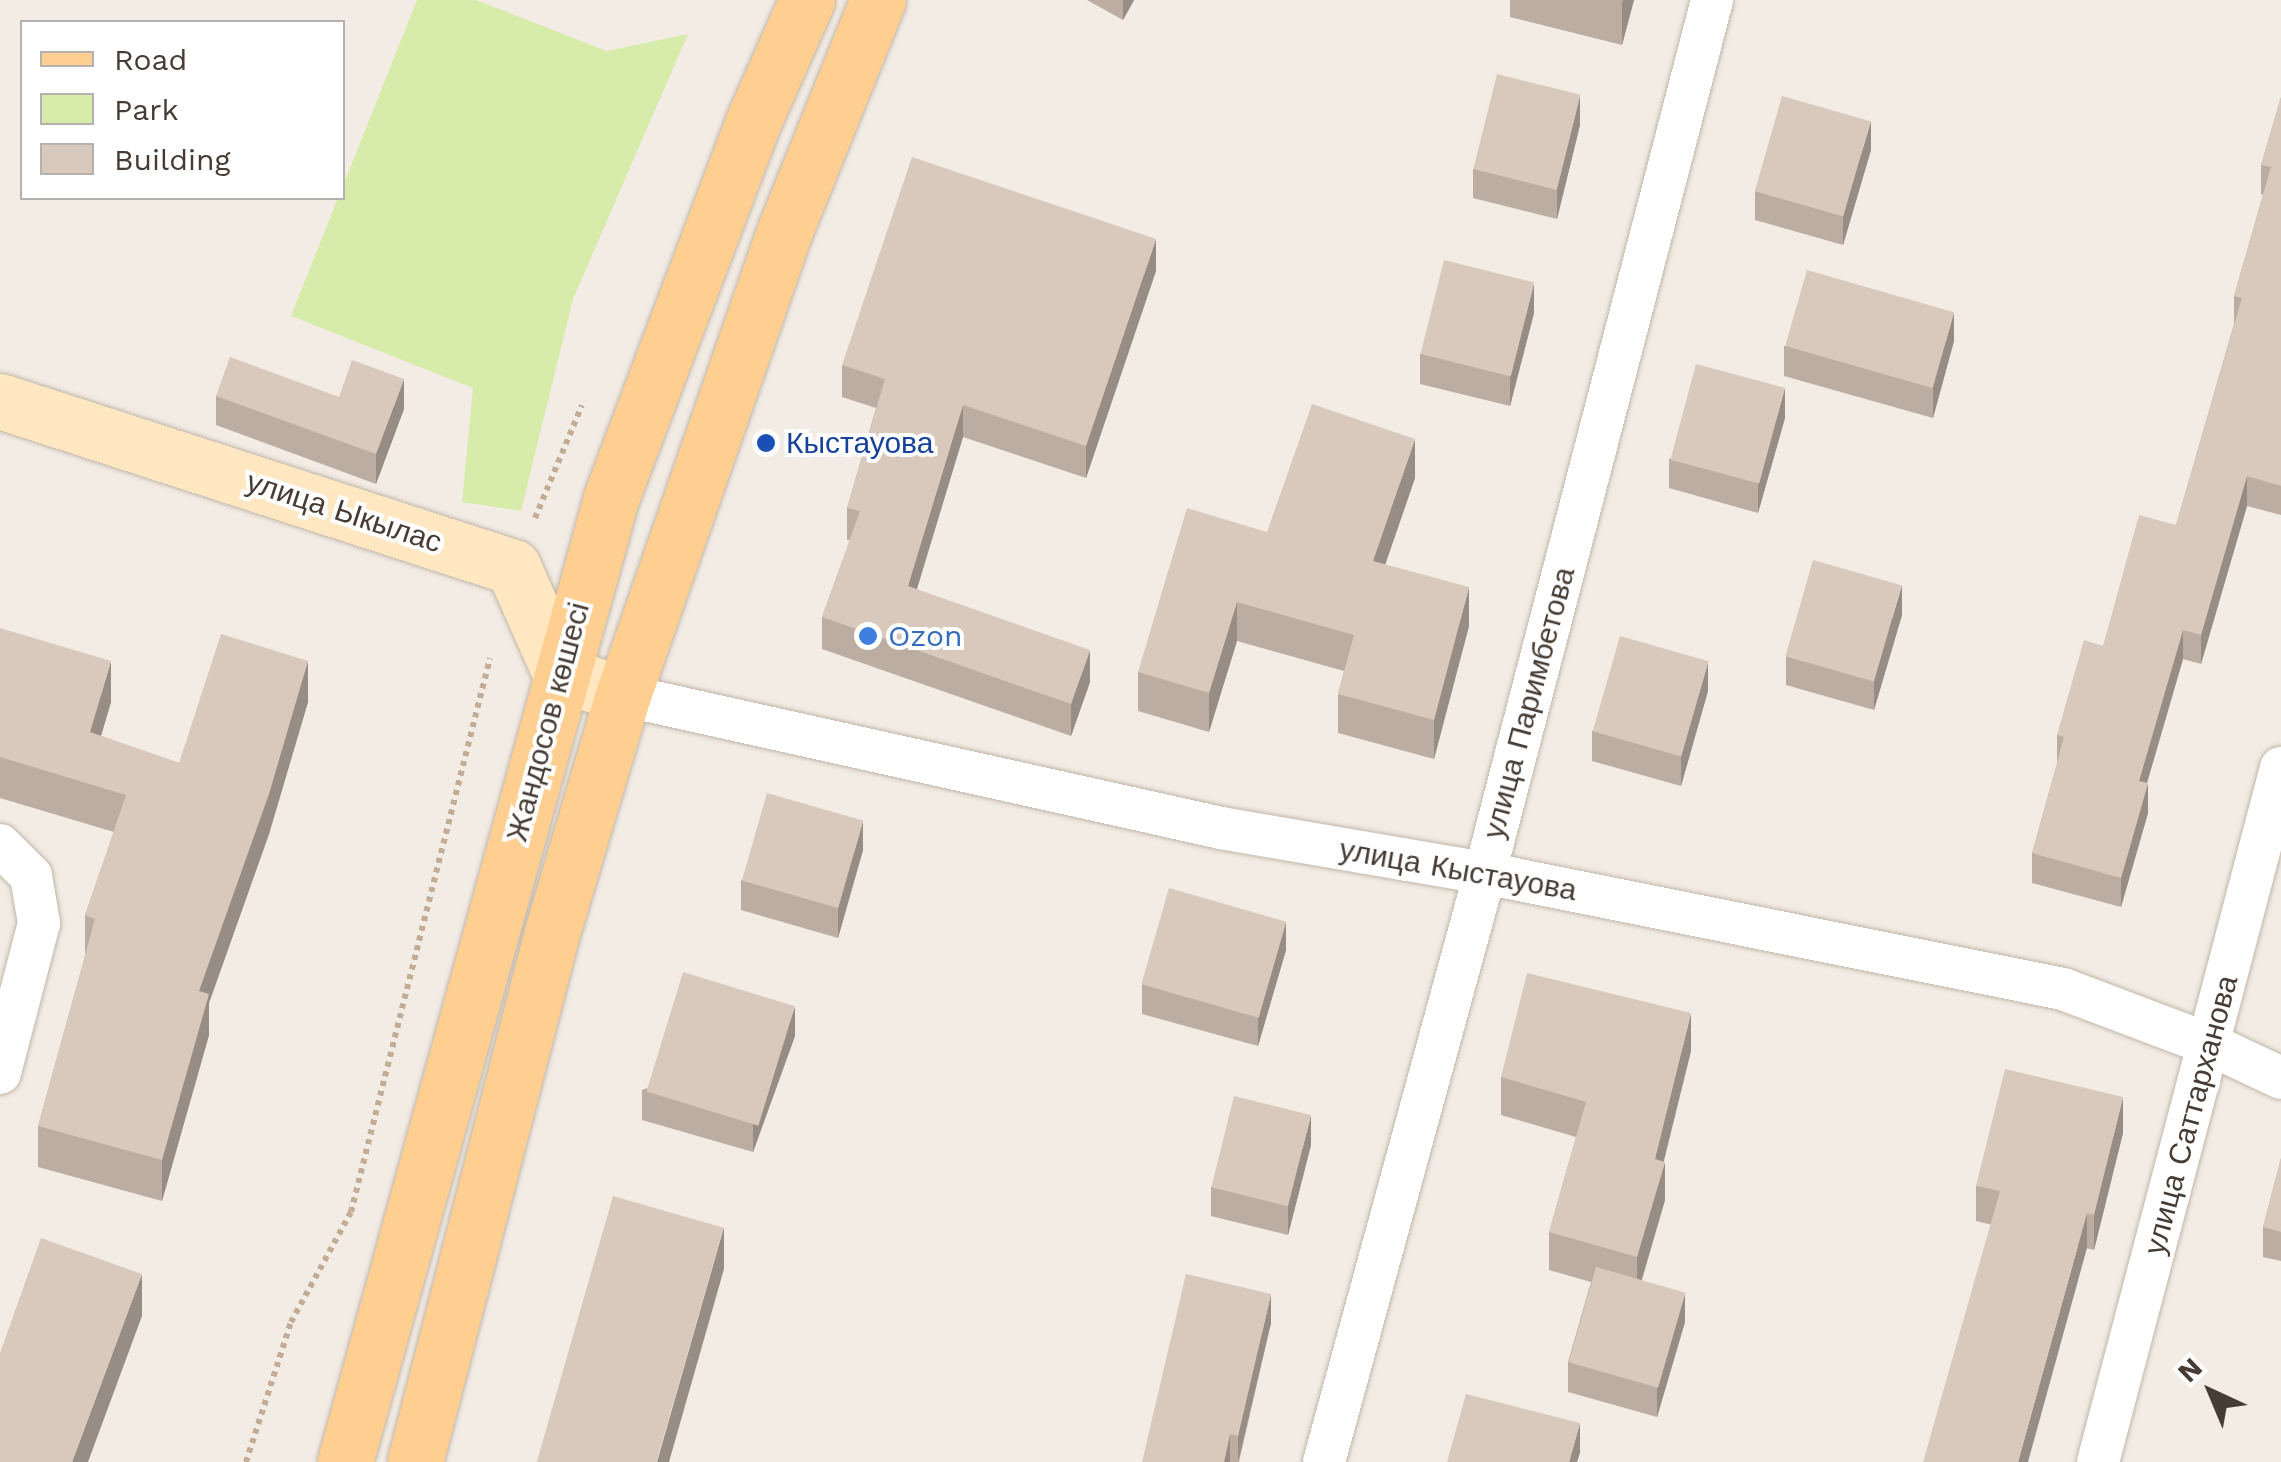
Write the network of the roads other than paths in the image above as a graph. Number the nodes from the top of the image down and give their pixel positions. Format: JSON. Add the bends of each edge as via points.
{"nodes":[{"id":1,"x":807,"y":0,"type":"edge"},
{"id":2,"x":878,"y":0,"type":"edge"},
{"id":3,"x":1712,"y":0,"type":"edge"},
{"id":4,"x":0,"y":401,"type":"edge"},
{"id":5,"x":560,"y":672,"type":"junction"},
{"id":6,"x":623,"y":695,"type":"junction"},
{"id":7,"x":2281,"y":768,"type":"edge"},
{"id":8,"x":0,"y":845,"type":"edge"},
{"id":9,"x":1485,"y":872,"type":"junction"},
{"id":10,"x":2211,"y":1045,"type":"junction"},
{"id":11,"x":0,"y":1073,"type":"edge"},
{"id":12,"x":2281,"y":1078,"type":"edge"},
{"id":13,"x":345,"y":1462,"type":"edge"},
{"id":14,"x":415,"y":1462,"type":"edge"},
{"id":15,"x":1324,"y":1462,"type":"edge"},
{"id":16,"x":2098,"y":1462,"type":"edge"}],
"edges":[{"from":1,"to":5,"type":"main road","name":"Жандосов көшесі","via":[[752,122],[611,498]]},
{"from":2,"to":6,"type":"main road","name":"Жандосов көшесі","via":[[785,230]]},
{"from":3,"to":9,"type":"street","name":"улица Паримбетова"},
{"from":4,"to":5,"type":"street","name":"улица Ыкылас","via":[[513,566]]},
{"from":5,"to":6,"type":"street"},
{"from":5,"to":13,"type":"main road","name":"Жандосов көшесі"},
{"from":6,"to":9,"type":"street","name":"улица Кыстауова","via":[[1221,828]]},
{"from":6,"to":14,"type":"main road","name":"Жандосов көшесі","via":[[551,936]]},
{"from":7,"to":10,"type":"street","name":"улица Саттарханова"},
{"from":8,"to":11,"type":"street","via":[[32,876],[39,923]]},
{"from":9,"to":10,"type":"street","name":"улица Кыстауова","via":[[2063,990]]},
{"from":9,"to":15,"type":"street","name":"улица Паримбетова"},
{"from":10,"to":12,"type":"street","name":"улица Кыстауова"},
{"from":10,"to":16,"type":"street","name":"улица Саттарханова"}]}
